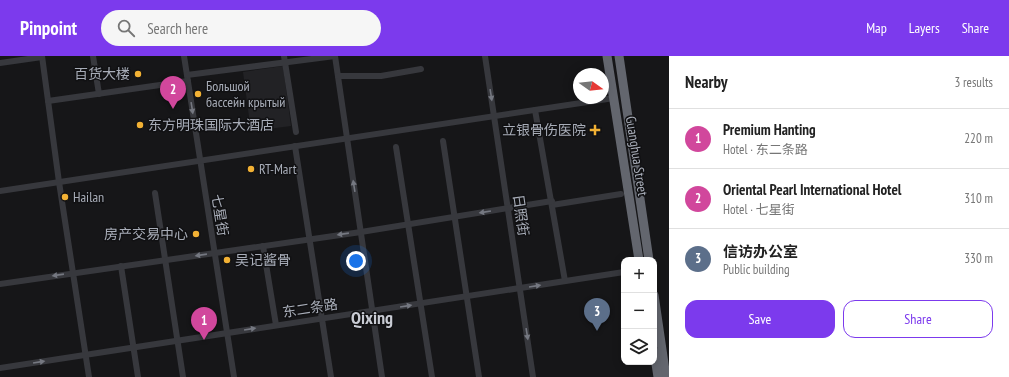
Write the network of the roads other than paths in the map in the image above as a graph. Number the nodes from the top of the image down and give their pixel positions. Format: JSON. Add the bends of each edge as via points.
{"nodes":[{"id":1,"x":93,"y":56,"type":"edge"},
{"id":2,"x":184,"y":56,"type":"edge"},
{"id":3,"x":335,"y":56,"type":"edge"},
{"id":4,"x":485,"y":56,"type":"edge"},
{"id":5,"x":607,"y":56,"type":"edge"},
{"id":6,"x":619,"y":56,"type":"edge"},
{"id":7,"x":42,"y":57,"type":"edge"},
{"id":8,"x":284,"y":59,"type":"edge"},
{"id":9,"x":0,"y":64,"type":"edge"},
{"id":10,"x":421,"y":69,"type":"dead end"},
{"id":11,"x":338,"y":76,"type":"junction"},
{"id":12,"x":188,"y":78,"type":"junction"},
{"id":13,"x":99,"y":94,"type":"junction"},
{"id":14,"x":614,"y":98,"type":"junction"},
{"id":15,"x":48,"y":101,"type":"junction"},
{"id":16,"x":535,"y":110,"type":"junction"},
{"id":17,"x":494,"y":116,"type":"junction"},
{"id":18,"x":296,"y":132,"type":"dead end"},
{"id":19,"x":346,"y":138,"type":"junction"},
{"id":20,"x":443,"y":141,"type":"dead end"},
{"id":21,"x":295,"y":146,"type":"junction"},
{"id":22,"x":396,"y":147,"type":"dead end"},
{"id":23,"x":200,"y":160,"type":"junction"},
{"id":24,"x":59,"y":182,"type":"junction"},
{"id":25,"x":0,"y":191,"type":"edge"},
{"id":26,"x":155,"y":192,"type":"dead end"},
{"id":27,"x":620,"y":194,"type":"dead end"},
{"id":28,"x":552,"y":203,"type":"junction"},
{"id":29,"x":508,"y":208,"type":"junction"},
{"id":30,"x":455,"y":217,"type":"junction"},
{"id":31,"x":408,"y":224,"type":"junction"},
{"id":32,"x":361,"y":232,"type":"junction"},
{"id":33,"x":310,"y":239,"type":"junction"},
{"id":34,"x":263,"y":246,"type":"junction"},
{"id":35,"x":214,"y":253,"type":"junction"},
{"id":36,"x":639,"y":257,"type":"edge"},
{"id":37,"x":649,"y":257,"type":"edge"},
{"id":38,"x":165,"y":260,"type":"junction"},
{"id":39,"x":121,"y":266,"type":"junction"},
{"id":40,"x":621,"y":272,"type":"edge"},
{"id":41,"x":73,"y":273,"type":"junction"},
{"id":42,"x":565,"y":281,"type":"junction"},
{"id":43,"x":0,"y":284,"type":"edge"},
{"id":44,"x":520,"y":288,"type":"junction"},
{"id":45,"x":467,"y":296,"type":"junction"},
{"id":46,"x":421,"y":303,"type":"junction"},
{"id":47,"x":372,"y":311,"type":"junction"},
{"id":48,"x":657,"y":316,"type":"edge"},
{"id":49,"x":322,"y":318,"type":"junction"},
{"id":50,"x":276,"y":326,"type":"junction"},
{"id":51,"x":227,"y":333,"type":"junction"},
{"id":52,"x":178,"y":340,"type":"junction"},
{"id":53,"x":133,"y":347,"type":"junction"},
{"id":54,"x":85,"y":355,"type":"junction"},
{"id":55,"x":656,"y":365,"type":"edge"},
{"id":56,"x":0,"y":368,"type":"edge"},
{"id":57,"x":89,"y":377,"type":"edge"},
{"id":58,"x":138,"y":377,"type":"edge"},
{"id":59,"x":183,"y":377,"type":"edge"},
{"id":60,"x":234,"y":377,"type":"edge"},
{"id":61,"x":331,"y":377,"type":"edge"},
{"id":62,"x":382,"y":377,"type":"edge"},
{"id":63,"x":432,"y":377,"type":"edge"},
{"id":64,"x":479,"y":377,"type":"edge"},
{"id":65,"x":533,"y":377,"type":"edge"},
{"id":66,"x":658,"y":377,"type":"edge"},
{"id":67,"x":666,"y":377,"type":"edge"}],
"edges":[{"from":1,"to":13,"type":"street"},
{"from":2,"to":12,"type":"street","name":"七星街"},
{"from":3,"to":8,"type":"street"},
{"from":3,"to":11,"type":"street"},
{"from":4,"to":17,"type":"street","name":"日照街","one_way":true},
{"from":5,"to":14,"type":"highway","name":"Guanghua Street"},
{"from":6,"to":37,"type":"highway"},
{"from":7,"to":9,"type":"street"},
{"from":7,"to":15,"type":"street"},
{"from":8,"to":12,"type":"street"},
{"from":8,"to":18,"type":"street"},
{"from":10,"to":11,"type":"street","via":[[381,76]]},
{"from":11,"to":19,"type":"street"},
{"from":12,"to":13,"type":"street"},
{"from":12,"to":23,"type":"street","name":"七星街","one_way":true},
{"from":13,"to":15,"type":"street"},
{"from":14,"to":16,"type":"street"},
{"from":14,"to":36,"type":"highway","name":"Guanghua Street"},
{"from":15,"to":24,"type":"street"},
{"from":16,"to":17,"type":"street"},
{"from":16,"to":28,"type":"street"},
{"from":17,"to":19,"type":"street"},
{"from":17,"to":29,"type":"street","name":"日照街"},
{"from":19,"to":21,"type":"street"},
{"from":32,"to":19,"type":"street","one_way":true},
{"from":20,"to":30,"type":"street"},
{"from":21,"to":23,"type":"street"},
{"from":21,"to":33,"type":"street"},
{"from":22,"to":31,"type":"street"},
{"from":23,"to":24,"type":"street"},
{"from":23,"to":35,"type":"street","name":"七星街"},
{"from":24,"to":25,"type":"street"},
{"from":24,"to":41,"type":"street"},
{"from":26,"to":38,"type":"street"},
{"from":27,"to":28,"type":"street"},
{"from":28,"to":29,"type":"street"},
{"from":28,"to":42,"type":"street"},
{"from":29,"to":30,"type":"street","one_way":true},
{"from":29,"to":44,"type":"street","name":"日照街"},
{"from":30,"to":31,"type":"street"},
{"from":30,"to":45,"type":"street"},
{"from":31,"to":32,"type":"street"},
{"from":31,"to":46,"type":"street"},
{"from":32,"to":33,"type":"street","one_way":true},
{"from":32,"to":47,"type":"street"},
{"from":33,"to":34,"type":"street"},
{"from":33,"to":49,"type":"street"},
{"from":34,"to":35,"type":"street"},
{"from":34,"to":50,"type":"street"},
{"from":35,"to":38,"type":"street","one_way":true},
{"from":35,"to":51,"type":"street","name":"七星街"},
{"from":38,"to":39,"type":"street"},
{"from":38,"to":52,"type":"street"},
{"from":39,"to":41,"type":"street"},
{"from":39,"to":53,"type":"street"},
{"from":40,"to":42,"type":"street","name":"东二条路"},
{"from":41,"to":43,"type":"street","one_way":true},
{"from":41,"to":54,"type":"street"},
{"from":44,"to":42,"type":"street","name":"东二条路","one_way":true},
{"from":44,"to":45,"type":"street","name":"东二条路"},
{"from":44,"to":65,"type":"street","name":"日照街","one_way":true},
{"from":45,"to":46,"type":"street","name":"东二条路"},
{"from":45,"to":64,"type":"street"},
{"from":47,"to":46,"type":"street","name":"东二条路","one_way":true},
{"from":46,"to":63,"type":"street"},
{"from":47,"to":49,"type":"street","name":"东二条路"},
{"from":47,"to":62,"type":"street"},
{"from":48,"to":67,"type":"highway"},
{"from":49,"to":50,"type":"street","name":"东二条路"},
{"from":49,"to":61,"type":"street"},
{"from":51,"to":50,"type":"street","name":"东二条路","one_way":true},
{"from":51,"to":52,"type":"street","name":"东二条路"},
{"from":51,"to":60,"type":"street","name":"七星街"},
{"from":52,"to":53,"type":"street","name":"东二条路"},
{"from":52,"to":59,"type":"street"},
{"from":53,"to":54,"type":"street","name":"东二条路"},
{"from":53,"to":58,"type":"street"},
{"from":56,"to":54,"type":"street","name":"东二条路","one_way":true},
{"from":54,"to":57,"type":"street"},
{"from":55,"to":66,"type":"highway"}]}
